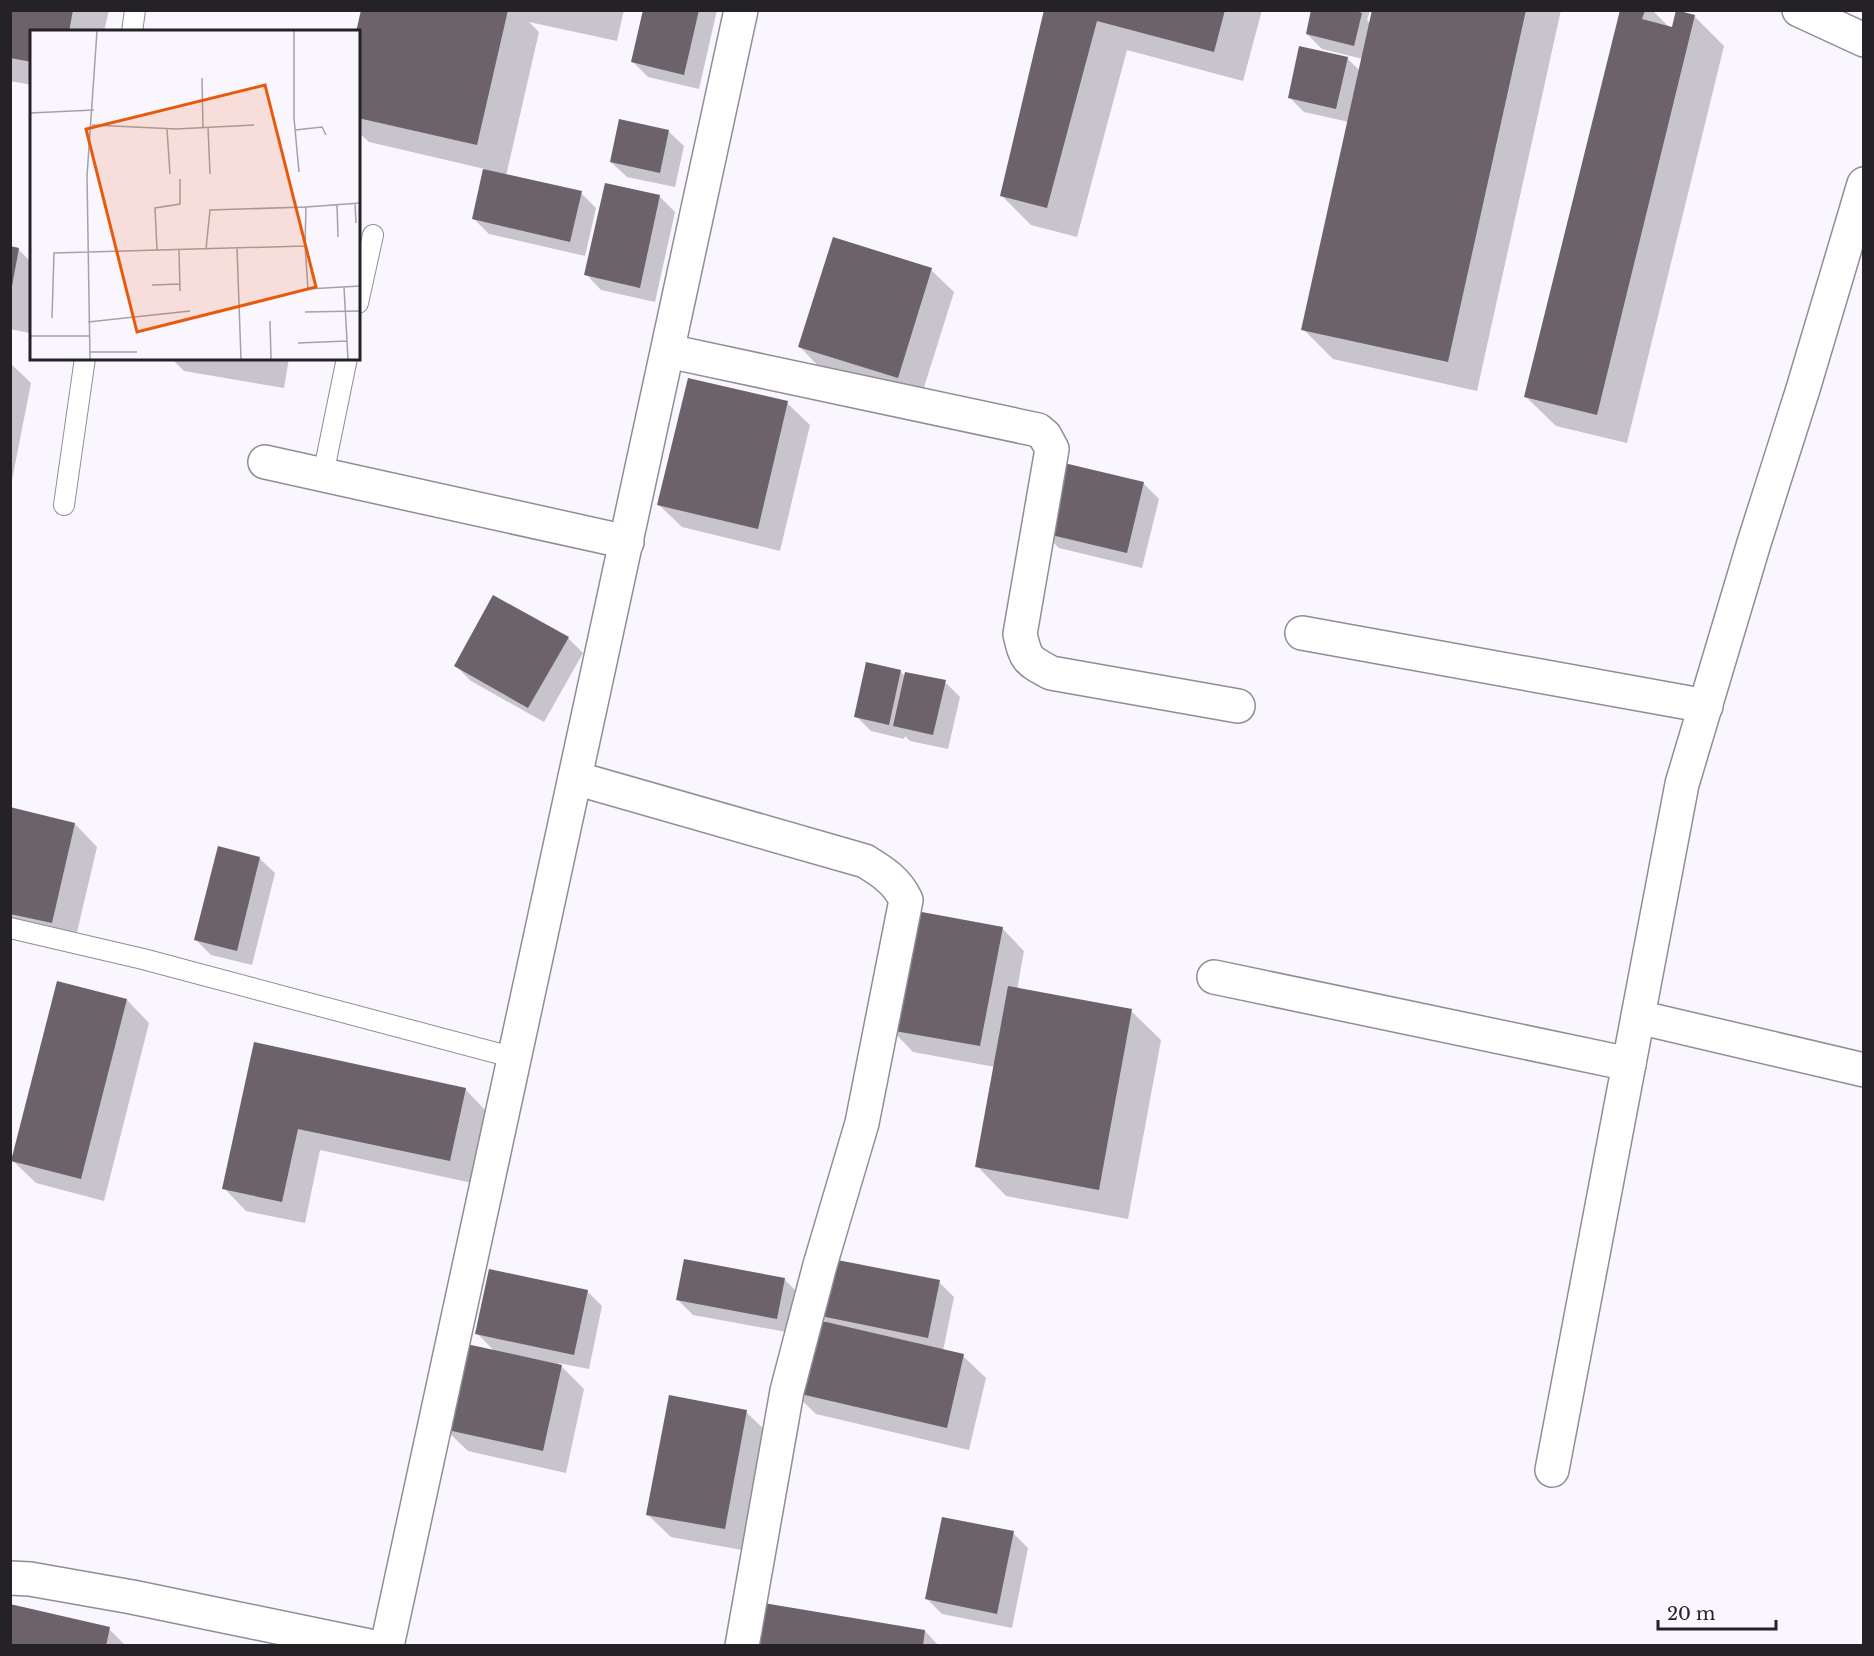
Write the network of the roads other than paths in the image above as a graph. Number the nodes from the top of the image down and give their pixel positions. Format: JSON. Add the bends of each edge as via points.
{"nodes":[{"id":1,"x":135,"y":10,"type":"edge"},
{"id":2,"x":741,"y":10,"type":"edge"},
{"id":3,"x":1799,"y":10,"type":"edge"},
{"id":4,"x":132,"y":30,"type":"edge"},
{"id":5,"x":1863,"y":40,"type":"edge"},
{"id":6,"x":1863,"y":184,"type":"edge"},
{"id":7,"x":373,"y":235,"type":"dead end"},
{"id":8,"x":360,"y":294,"type":"edge"},
{"id":9,"x":668,"y":351,"type":"junction"},
{"id":10,"x":85,"y":360,"type":"edge"},
{"id":11,"x":347,"y":360,"type":"edge"},
{"id":12,"x":265,"y":462,"type":"dead end"},
{"id":13,"x":323,"y":476,"type":"junction"},
{"id":14,"x":64,"y":505,"type":"dead end"},
{"id":15,"x":627,"y":542,"type":"junction"},
{"id":16,"x":1302,"y":633,"type":"dead end"},
{"id":17,"x":1238,"y":706,"type":"dead end"},
{"id":18,"x":1706,"y":706,"type":"junction"},
{"id":19,"x":575,"y":778,"type":"junction"},
{"id":20,"x":10,"y":928,"type":"edge"},
{"id":21,"x":1214,"y":977,"type":"dead end"},
{"id":22,"x":1638,"y":1017,"type":"junction"},
{"id":23,"x":515,"y":1058,"type":"junction"},
{"id":24,"x":1629,"y":1064,"type":"junction"},
{"id":25,"x":1863,"y":1070,"type":"edge"},
{"id":26,"x":1552,"y":1470,"type":"dead end"},
{"id":27,"x":10,"y":1578,"type":"edge"},
{"id":28,"x":369,"y":1646,"type":"edge"},
{"id":29,"x":387,"y":1646,"type":"edge"},
{"id":30,"x":742,"y":1646,"type":"edge"}],
"edges":[{"from":1,"to":4,"type":"lane"},
{"from":2,"to":9,"type":"street"},
{"from":3,"to":5,"type":"street"},
{"from":6,"to":18,"type":"street"},
{"from":7,"to":8,"type":"lane"},
{"from":9,"to":15,"type":"street"},
{"from":9,"to":17,"type":"street","via":[[1038,430],[1052,449],[1020,634],[1025,655],[1051,673]]},
{"from":10,"to":14,"type":"lane"},
{"from":11,"to":13,"type":"lane"},
{"from":12,"to":13,"type":"street"},
{"from":13,"to":15,"type":"street"},
{"from":15,"to":19,"type":"street"},
{"from":16,"to":18,"type":"street"},
{"from":18,"to":22,"type":"street","via":[[1682,784]]},
{"from":19,"to":23,"type":"street"},
{"from":19,"to":30,"type":"street","via":[[865,861],[884,872],[906,900],[862,1123],[787,1391]]},
{"from":20,"to":23,"type":"lane","via":[[143,959]]},
{"from":21,"to":24,"type":"street"},
{"from":22,"to":24,"type":"street"},
{"from":22,"to":25,"type":"street"},
{"from":23,"to":29,"type":"street"},
{"from":24,"to":26,"type":"street"},
{"from":27,"to":28,"type":"street","via":[[132,1598]]}]}
